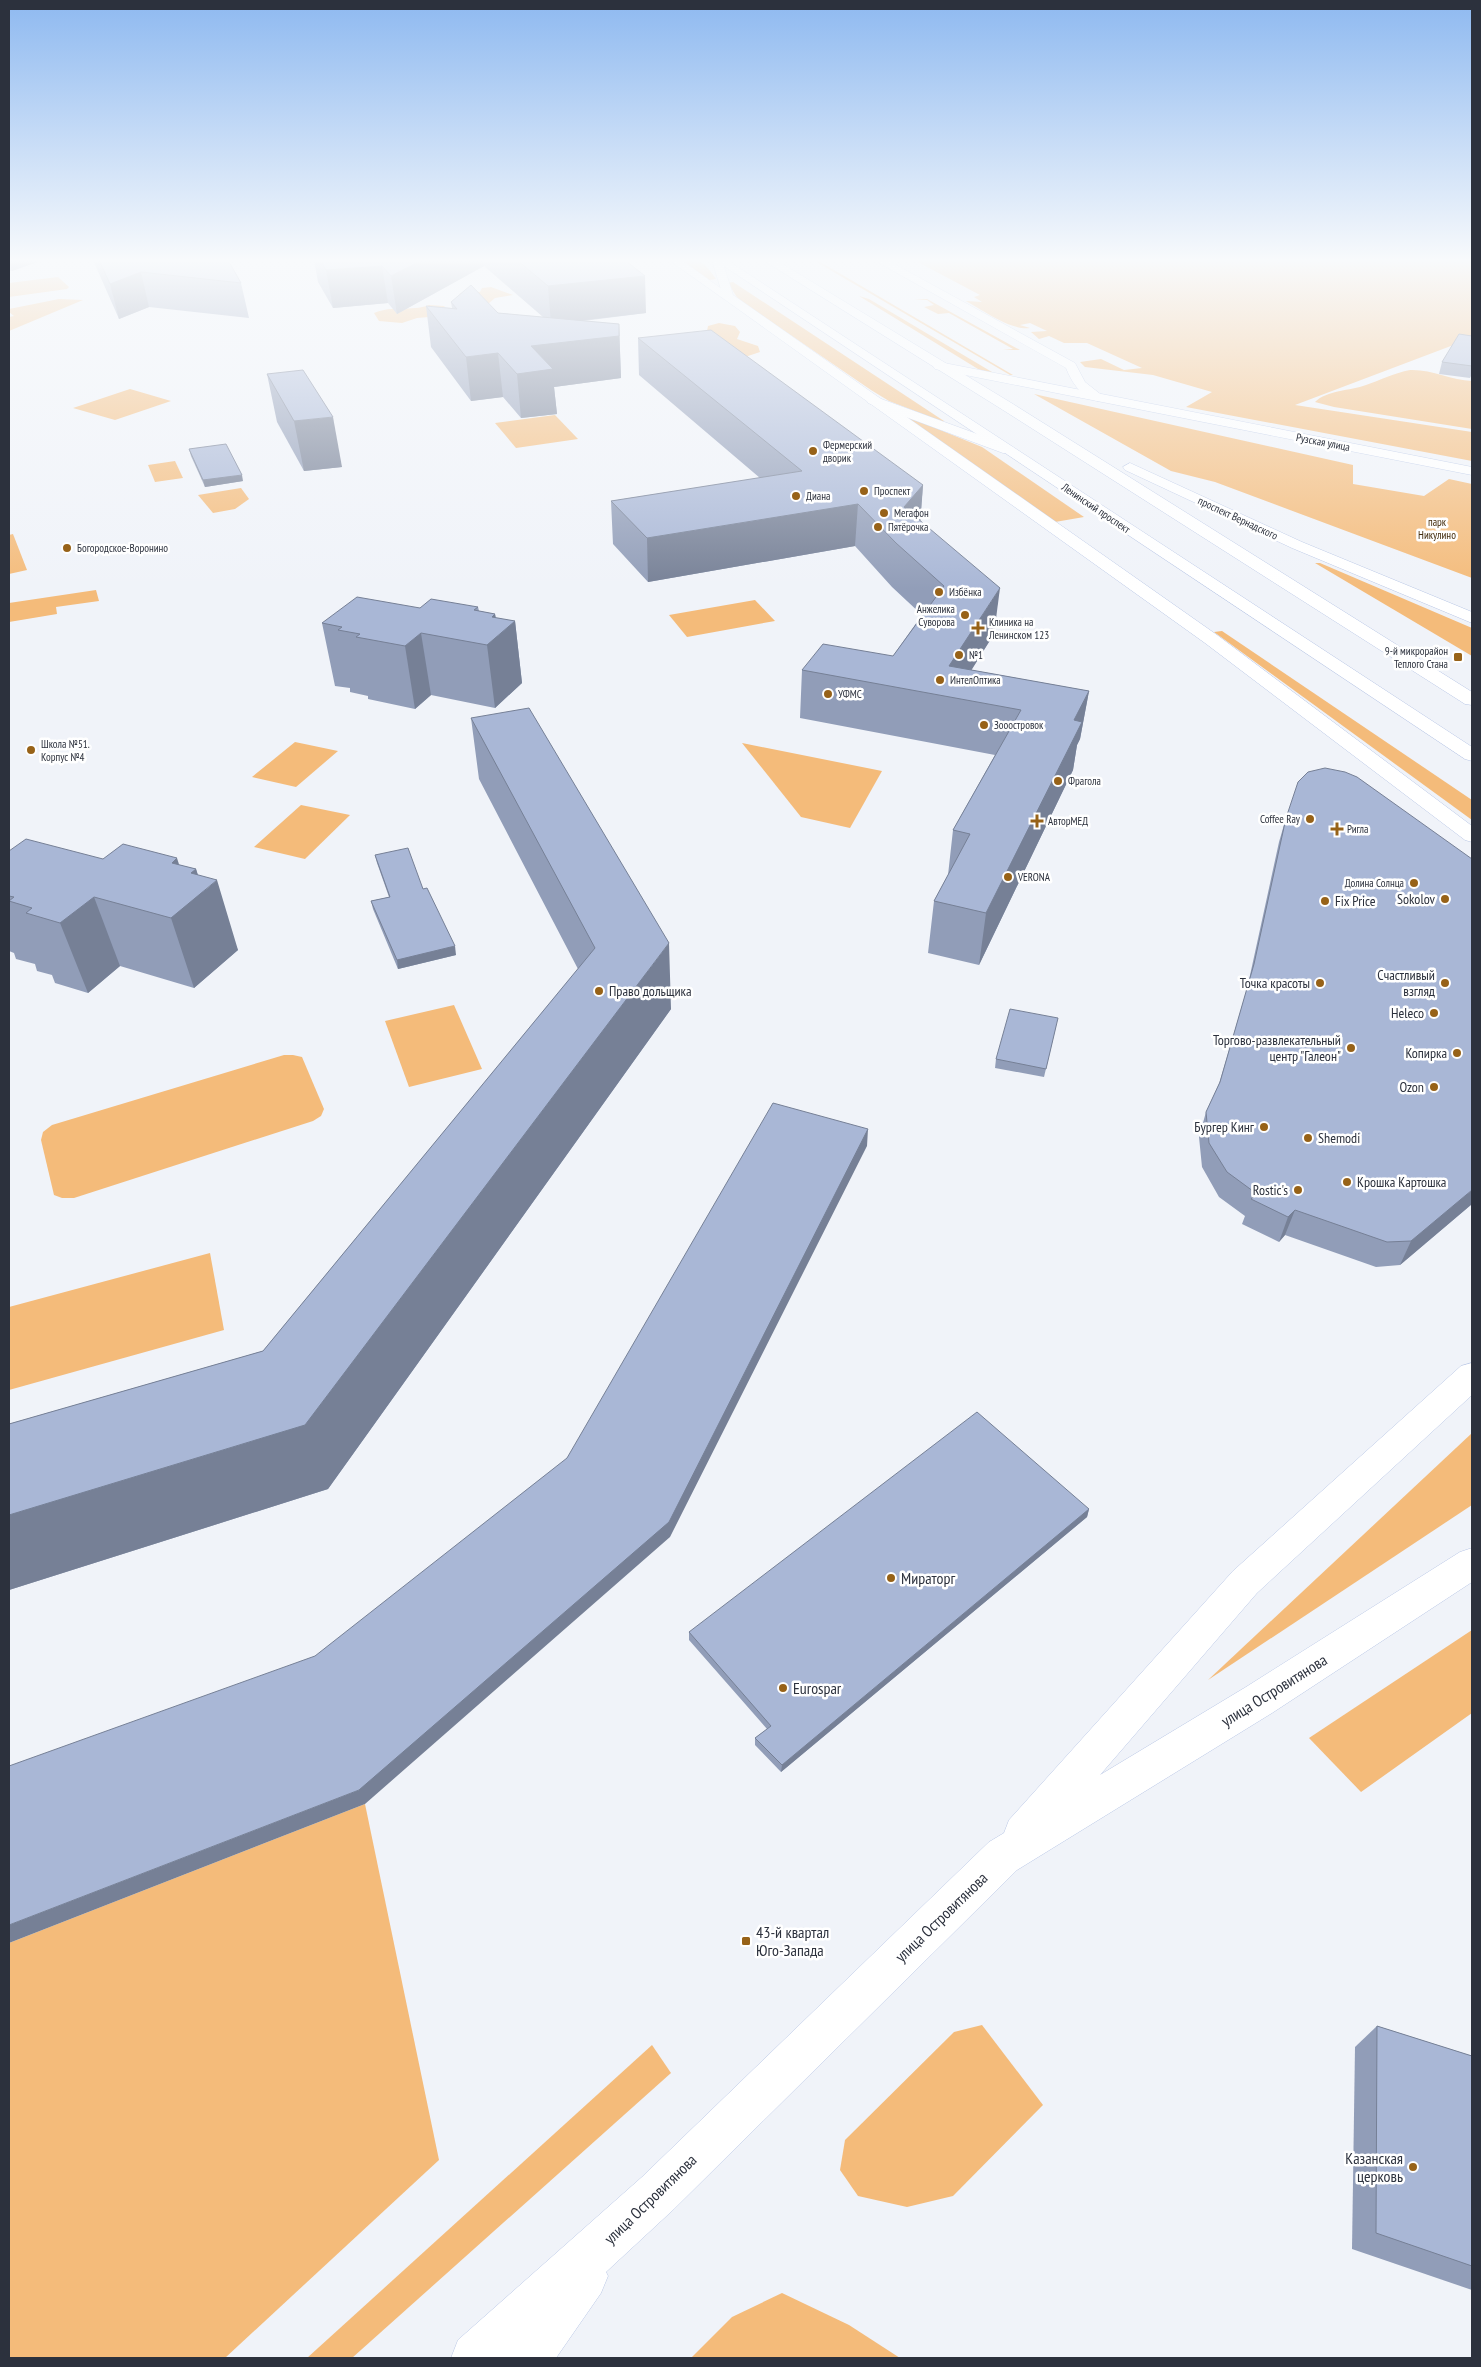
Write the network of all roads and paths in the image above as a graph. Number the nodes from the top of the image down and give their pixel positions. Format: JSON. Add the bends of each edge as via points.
{"nodes":[{"id":1,"x":831,"y":370,"type":"edge"},
{"id":2,"x":887,"y":370,"type":"edge"},
{"id":3,"x":947,"y":370,"type":"edge"},
{"id":4,"x":962,"y":370,"type":"edge"},
{"id":5,"x":1073,"y":370,"type":"edge"},
{"id":6,"x":1098,"y":397,"type":"junction"},
{"id":7,"x":873,"y":400,"type":"junction"},
{"id":8,"x":1008,"y":407,"type":"junction"},
{"id":9,"x":1008,"y":450,"type":"junction"},
{"id":10,"x":1472,"y":471,"type":"edge"},
{"id":11,"x":1472,"y":618,"type":"edge"},
{"id":12,"x":1472,"y":700,"type":"edge"},
{"id":13,"x":1472,"y":755,"type":"edge"},
{"id":14,"x":1472,"y":836,"type":"edge"},
{"id":15,"x":1472,"y":1375,"type":"edge"},
{"id":16,"x":1460,"y":1391,"type":"edge"},
{"id":17,"x":1472,"y":1563,"type":"edge"},
{"id":18,"x":1003,"y":1856,"type":"junction"},
{"id":19,"x":612,"y":2236,"type":"junction"},
{"id":20,"x":476,"y":2358,"type":"edge"},
{"id":21,"x":526,"y":2358,"type":"edge"}],
"edges":[{"from":1,"to":7,"type":"main road"},
{"from":2,"to":9,"type":"main road","name":"Ленинский проспект"},
{"from":3,"to":8,"type":"main road"},
{"from":4,"to":6,"type":"main road","name":"Рузская улица"},
{"from":5,"to":6,"type":"main road","via":[[1079,384]]},
{"from":6,"to":10,"type":"main road","name":"Рузская улица"},
{"from":7,"to":9,"type":"main road"},
{"from":7,"to":14,"type":"main road","via":[[1211,638]]},
{"from":8,"to":11,"type":"main road","name":"проспект Вернадского","via":[[1242,520]]},
{"from":8,"to":12,"type":"main road"},
{"from":9,"to":13,"type":"main road","name":"Ленинский проспект"},
{"from":15,"to":16,"type":"main road"},
{"from":16,"to":18,"type":"main road","via":[[1246,1582]]},
{"from":17,"to":18,"type":"main road","name":"улица Островитянова","via":[[1259,1700]]},
{"from":18,"to":19,"type":"main road","name":"улица Островитянова"},
{"from":19,"to":20,"type":"main road","name":"улица Островитянова"},
{"from":19,"to":21,"type":"main road"}]}
